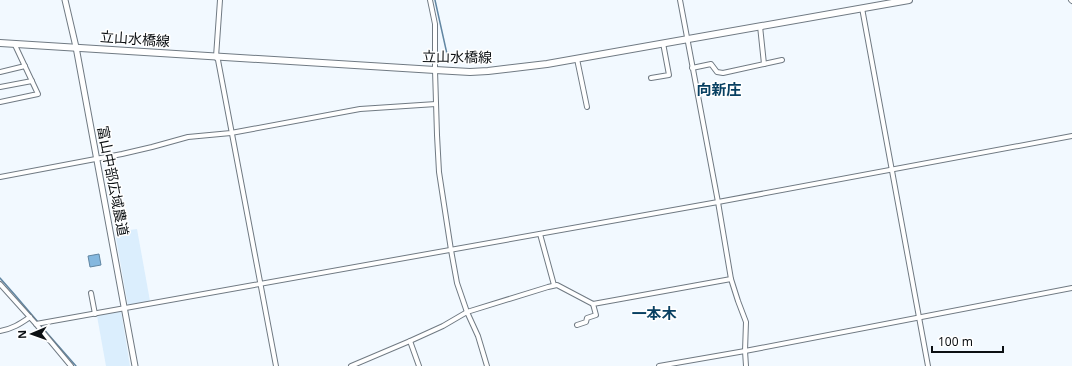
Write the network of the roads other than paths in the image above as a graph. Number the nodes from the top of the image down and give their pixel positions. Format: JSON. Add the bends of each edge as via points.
{"nodes":[{"id":1,"x":65,"y":0,"type":"edge"},
{"id":2,"x":220,"y":0,"type":"edge"},
{"id":3,"x":430,"y":0,"type":"edge"},
{"id":4,"x":680,"y":0,"type":"edge"},
{"id":5,"x":909,"y":0,"type":"edge"},
{"id":6,"x":897,"y":1,"type":"edge"},
{"id":7,"x":862,"y":8,"type":"junction"},
{"id":8,"x":760,"y":26,"type":"junction"},
{"id":9,"x":687,"y":39,"type":"junction"},
{"id":10,"x":0,"y":43,"type":"edge"},
{"id":11,"x":663,"y":43,"type":"junction"},
{"id":12,"x":14,"y":44,"type":"junction"},
{"id":13,"x":76,"y":47,"type":"junction"},
{"id":14,"x":216,"y":57,"type":"junction"},
{"id":15,"x":577,"y":59,"type":"junction"},
{"id":16,"x":782,"y":60,"type":"dead end"},
{"id":17,"x":764,"y":64,"type":"junction"},
{"id":18,"x":25,"y":66,"type":"junction"},
{"id":19,"x":692,"y":68,"type":"junction"},
{"id":20,"x":435,"y":70,"type":"junction"},
{"id":21,"x":0,"y":72,"type":"edge"},
{"id":22,"x":651,"y":78,"type":"dead end"},
{"id":23,"x":32,"y":81,"type":"junction"},
{"id":24,"x":0,"y":88,"type":"edge"},
{"id":25,"x":0,"y":102,"type":"edge"},
{"id":26,"x":436,"y":104,"type":"junction"},
{"id":27,"x":587,"y":107,"type":"dead end"},
{"id":28,"x":232,"y":133,"type":"junction"},
{"id":29,"x":1072,"y":136,"type":"edge"},
{"id":30,"x":96,"y":158,"type":"junction"},
{"id":31,"x":892,"y":170,"type":"junction"},
{"id":32,"x":0,"y":177,"type":"edge"},
{"id":33,"x":718,"y":202,"type":"junction"},
{"id":34,"x":540,"y":234,"type":"junction"},
{"id":35,"x":451,"y":250,"type":"junction"},
{"id":36,"x":731,"y":279,"type":"junction"},
{"id":37,"x":0,"y":284,"type":"edge"},
{"id":38,"x":260,"y":284,"type":"junction"},
{"id":39,"x":554,"y":285,"type":"junction"},
{"id":40,"x":1072,"y":288,"type":"edge"},
{"id":41,"x":91,"y":293,"type":"dead end"},
{"id":42,"x":593,"y":304,"type":"junction"},
{"id":43,"x":125,"y":308,"type":"junction"},
{"id":44,"x":467,"y":312,"type":"junction"},
{"id":45,"x":95,"y":314,"type":"junction"},
{"id":46,"x":30,"y":317,"type":"junction"},
{"id":47,"x":919,"y":318,"type":"junction"},
{"id":48,"x":36,"y":324,"type":"junction"},
{"id":49,"x":577,"y":325,"type":"dead end"},
{"id":50,"x":0,"y":331,"type":"edge"},
{"id":51,"x":410,"y":341,"type":"junction"},
{"id":52,"x":745,"y":351,"type":"junction"},
{"id":53,"x":362,"y":364,"type":"edge"},
{"id":54,"x":71,"y":366,"type":"edge"},
{"id":55,"x":135,"y":366,"type":"edge"},
{"id":56,"x":276,"y":366,"type":"edge"},
{"id":57,"x":351,"y":366,"type":"edge"},
{"id":58,"x":420,"y":366,"type":"edge"},
{"id":59,"x":487,"y":366,"type":"edge"},
{"id":60,"x":659,"y":366,"type":"edge"},
{"id":61,"x":746,"y":366,"type":"edge"},
{"id":62,"x":928,"y":366,"type":"edge"}],
"edges":[{"from":1,"to":13,"type":"street","name":"富山中部広域農道"},
{"from":2,"to":14,"type":"street"},
{"from":3,"to":20,"type":"street","via":[[435,24]]},
{"from":4,"to":9,"type":"street"},
{"from":5,"to":6,"type":"main road","name":"立山水橋線"},
{"from":6,"to":7,"type":"main road","name":"立山水橋線"},
{"from":7,"to":8,"type":"main road","name":"立山水橋線"},
{"from":7,"to":31,"type":"street"},
{"from":8,"to":9,"type":"main road","name":"立山水橋線"},
{"from":8,"to":17,"type":"street"},
{"from":9,"to":11,"type":"main road","name":"立山水橋線"},
{"from":9,"to":19,"type":"street"},
{"from":10,"to":12,"type":"main road","name":"立山水橋線"},
{"from":11,"to":15,"type":"main road","name":"立山水橋線"},
{"from":11,"to":22,"type":"street","via":[[669,75]]},
{"from":12,"to":13,"type":"main road","name":"立山水橋線"},
{"from":12,"to":18,"type":"street"},
{"from":13,"to":14,"type":"main road","name":"立山水橋線"},
{"from":13,"to":30,"type":"street","name":"富山中部広域農道"},
{"from":14,"to":20,"type":"main road","name":"立山水橋線"},
{"from":14,"to":28,"type":"street"},
{"from":15,"to":20,"type":"main road","name":"立山水橋線","via":[[488,71]]},
{"from":15,"to":27,"type":"street"},
{"from":16,"to":17,"type":"street"},
{"from":17,"to":19,"type":"street","via":[[723,73],[717,72],[711,64]]},
{"from":18,"to":21,"type":"street"},
{"from":18,"to":23,"type":"street"},
{"from":19,"to":33,"type":"street"},
{"from":20,"to":26,"type":"street"},
{"from":23,"to":24,"type":"street"},
{"from":23,"to":25,"type":"street","via":[[38,94]]},
{"from":26,"to":28,"type":"street","via":[[360,109]]},
{"from":26,"to":35,"type":"street","via":[[439,172]]},
{"from":28,"to":30,"type":"street","via":[[188,136],[144,149]]},
{"from":28,"to":38,"type":"street"},
{"from":29,"to":31,"type":"street"},
{"from":30,"to":32,"type":"street"},
{"from":30,"to":43,"type":"street","name":"富山中部広域農道"},
{"from":31,"to":33,"type":"street"},
{"from":31,"to":47,"type":"street"},
{"from":33,"to":34,"type":"street"},
{"from":33,"to":36,"type":"street"},
{"from":34,"to":35,"type":"street"},
{"from":34,"to":39,"type":"street"},
{"from":35,"to":38,"type":"street"},
{"from":35,"to":44,"type":"street","via":[[457,283]]},
{"from":36,"to":42,"type":"street"},
{"from":36,"to":52,"type":"street","via":[[746,322]]},
{"from":37,"to":46,"type":"street"},
{"from":38,"to":43,"type":"street"},
{"from":38,"to":56,"type":"street"},
{"from":39,"to":42,"type":"street"},
{"from":39,"to":44,"type":"street"},
{"from":40,"to":47,"type":"street"},
{"from":41,"to":45,"type":"street"},
{"from":42,"to":49,"type":"street","via":[[596,315]]},
{"from":43,"to":45,"type":"street"},
{"from":43,"to":55,"type":"street","name":"富山中部広域農道"},
{"from":44,"to":51,"type":"street"},
{"from":44,"to":59,"type":"street"},
{"from":45,"to":48,"type":"street"},
{"from":46,"to":48,"type":"street"},
{"from":46,"to":50,"type":"street","via":[[17,326]]},
{"from":47,"to":52,"type":"street"},
{"from":47,"to":62,"type":"street"},
{"from":48,"to":54,"type":"street"},
{"from":51,"to":53,"type":"street"},
{"from":51,"to":58,"type":"street"},
{"from":52,"to":60,"type":"street"},
{"from":52,"to":61,"type":"street"},
{"from":53,"to":57,"type":"street"}]}
